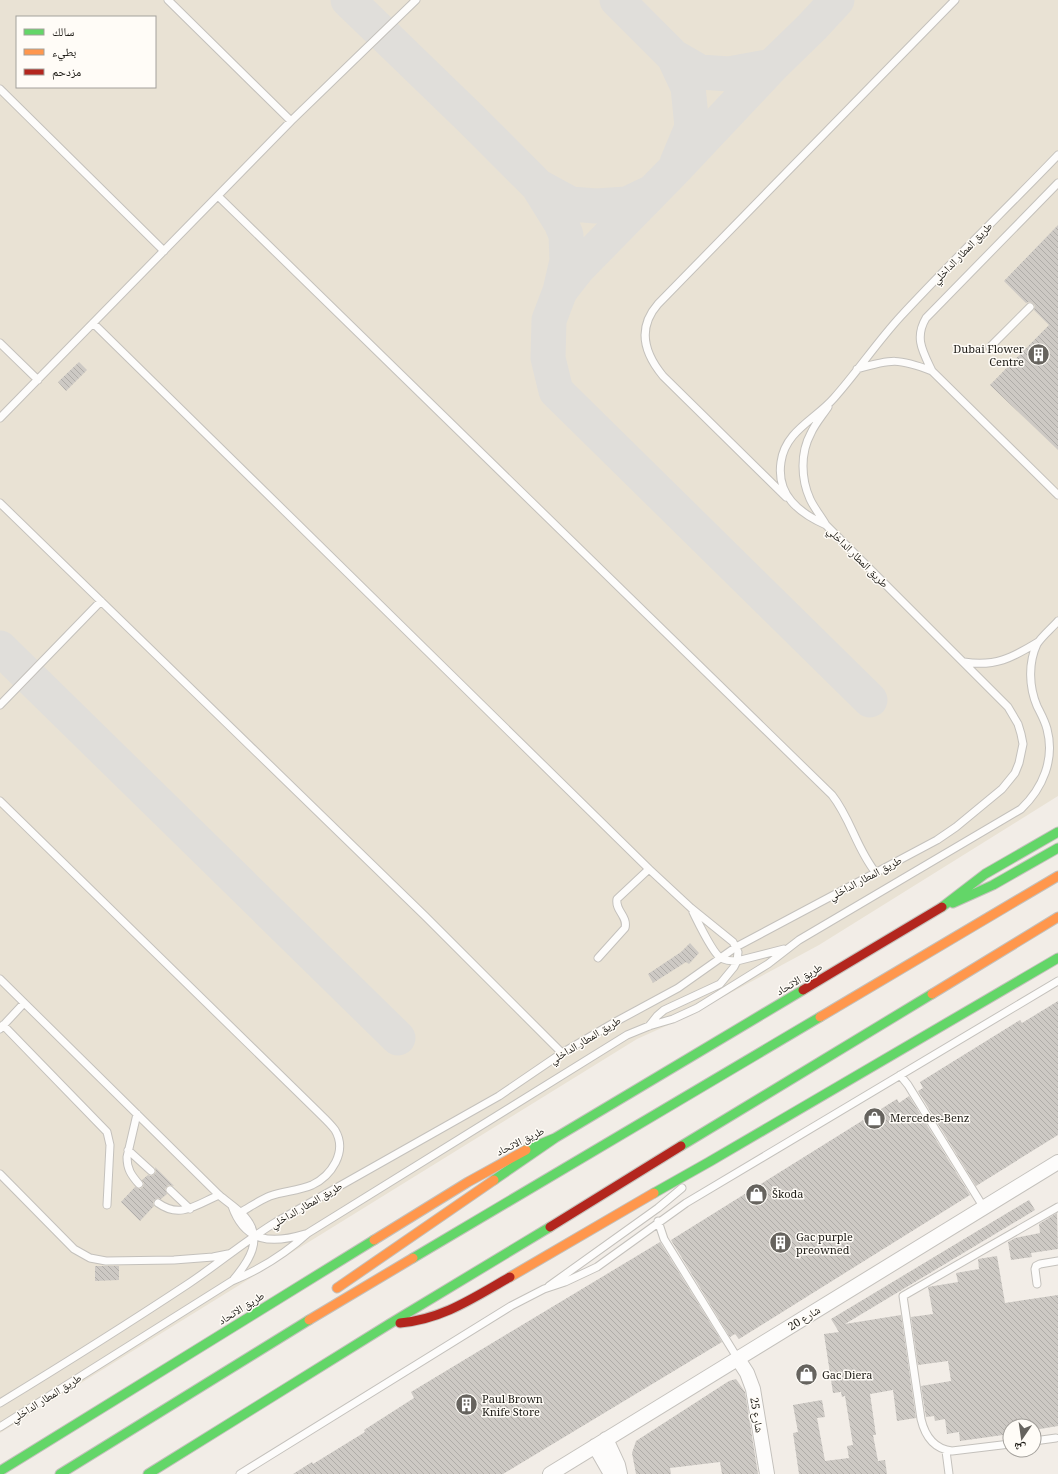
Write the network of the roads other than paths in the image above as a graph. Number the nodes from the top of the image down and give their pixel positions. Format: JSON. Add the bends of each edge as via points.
{"nodes":[{"id":1,"x":168,"y":0,"type":"edge"},
{"id":2,"x":416,"y":0,"type":"edge"},
{"id":3,"x":956,"y":0,"type":"edge"},
{"id":4,"x":0,"y":89,"type":"edge"},
{"id":5,"x":291,"y":121,"type":"junction"},
{"id":6,"x":1058,"y":155,"type":"edge"},
{"id":7,"x":1058,"y":183,"type":"edge"},
{"id":8,"x":218,"y":196,"type":"junction"},
{"id":9,"x":164,"y":251,"type":"junction"},
{"id":10,"x":1030,"y":307,"type":"dead end"},
{"id":11,"x":94,"y":323,"type":"junction"},
{"id":12,"x":0,"y":343,"type":"edge"},
{"id":13,"x":990,"y":347,"type":"dead end"},
{"id":14,"x":857,"y":369,"type":"junction"},
{"id":15,"x":932,"y":371,"type":"junction"},
{"id":16,"x":38,"y":380,"type":"junction"},
{"id":17,"x":833,"y":399,"type":"junction"},
{"id":18,"x":0,"y":418,"type":"edge"},
{"id":19,"x":1058,"y":495,"type":"edge"},
{"id":20,"x":0,"y":503,"type":"edge"},
{"id":21,"x":792,"y":503,"type":"junction"},
{"id":22,"x":826,"y":525,"type":"junction"},
{"id":23,"x":101,"y":601,"type":"junction"},
{"id":24,"x":1058,"y":621,"type":"edge"},
{"id":25,"x":1038,"y":642,"type":"junction"},
{"id":26,"x":963,"y":662,"type":"junction"},
{"id":27,"x":0,"y":705,"type":"edge"},
{"id":28,"x":0,"y":801,"type":"edge"},
{"id":29,"x":1058,"y":832,"type":"edge"},
{"id":30,"x":1058,"y":848,"type":"edge"},
{"id":31,"x":649,"y":869,"type":"junction"},
{"id":32,"x":876,"y":873,"type":"junction"},
{"id":33,"x":1058,"y":876,"type":"edge"},
{"id":34,"x":946,"y":905,"type":"junction"},
{"id":35,"x":690,"y":908,"type":"junction"},
{"id":36,"x":1058,"y":917,"type":"edge"},
{"id":37,"x":736,"y":947,"type":"junction"},
{"id":38,"x":786,"y":949,"type":"junction"},
{"id":39,"x":598,"y":958,"type":"dead end"},
{"id":40,"x":720,"y":958,"type":"junction"},
{"id":41,"x":1058,"y":958,"type":"edge"},
{"id":42,"x":737,"y":961,"type":"junction"},
{"id":43,"x":0,"y":980,"type":"edge"},
{"id":44,"x":1058,"y":981,"type":"edge"},
{"id":45,"x":24,"y":1003,"type":"junction"},
{"id":46,"x":649,"y":1026,"type":"junction"},
{"id":47,"x":2,"y":1027,"type":"edge"},
{"id":48,"x":562,"y":1053,"type":"junction"},
{"id":49,"x":900,"y":1075,"type":"junction"},
{"id":50,"x":136,"y":1114,"type":"junction"},
{"id":51,"x":555,"y":1138,"type":"junction"},
{"id":52,"x":128,"y":1150,"type":"junction"},
{"id":53,"x":709,"y":1162,"type":"junction"},
{"id":54,"x":1058,"y":1162,"type":"edge"},
{"id":55,"x":151,"y":1171,"type":"dead end"},
{"id":56,"x":0,"y":1174,"type":"edge"},
{"id":57,"x":139,"y":1184,"type":"dead end"},
{"id":58,"x":170,"y":1190,"type":"dead end"},
{"id":59,"x":219,"y":1195,"type":"junction"},
{"id":60,"x":158,"y":1203,"type":"dead end"},
{"id":61,"x":107,"y":1205,"type":"dead end"},
{"id":62,"x":232,"y":1206,"type":"junction"},
{"id":63,"x":1058,"y":1207,"type":"edge"},
{"id":64,"x":190,"y":1208,"type":"junction"},
{"id":65,"x":984,"y":1208,"type":"junction"},
{"id":66,"x":241,"y":1212,"type":"junction"},
{"id":67,"x":658,"y":1221,"type":"junction"},
{"id":68,"x":308,"y":1233,"type":"junction"},
{"id":69,"x":254,"y":1235,"type":"junction"},
{"id":70,"x":231,"y":1254,"type":"junction"},
{"id":71,"x":1058,"y":1261,"type":"edge"},
{"id":72,"x":232,"y":1281,"type":"junction"},
{"id":73,"x":1037,"y":1284,"type":"dead end"},
{"id":74,"x":544,"y":1289,"type":"junction"},
{"id":75,"x":391,"y":1323,"type":"junction"},
{"id":76,"x":302,"y":1324,"type":"junction"},
{"id":77,"x":738,"y":1359,"type":"junction"},
{"id":78,"x":0,"y":1403,"type":"edge"},
{"id":79,"x":0,"y":1428,"type":"edge"},
{"id":80,"x":1056,"y":1438,"type":"dead end"},
{"id":81,"x":1042,"y":1440,"type":"edge"},
{"id":82,"x":600,"y":1442,"type":"junction"},
{"id":83,"x":1002,"y":1445,"type":"edge"},
{"id":84,"x":946,"y":1451,"type":"junction"},
{"id":85,"x":0,"y":1471,"type":"edge"},
{"id":86,"x":60,"y":1474,"type":"edge"},
{"id":87,"x":148,"y":1474,"type":"edge"},
{"id":88,"x":240,"y":1474,"type":"edge"},
{"id":89,"x":550,"y":1474,"type":"edge"},
{"id":90,"x":611,"y":1474,"type":"edge"},
{"id":91,"x":620,"y":1474,"type":"edge"},
{"id":92,"x":767,"y":1474,"type":"edge"},
{"id":93,"x":949,"y":1474,"type":"edge"}],
"edges":[{"from":1,"to":5,"type":"lane"},
{"from":2,"to":5,"type":"lane"},
{"from":3,"to":21,"type":"lane","via":[[658,304],[646,322],[647,348],[652,361],[663,376]]},
{"from":4,"to":9,"type":"lane"},
{"from":5,"to":8,"type":"lane"},
{"from":6,"to":14,"type":"lane","name":"طريق المطار الداخلي","via":[[901,316]]},
{"from":7,"to":15,"type":"lane","via":[[926,318],[920,330],[921,344]]},
{"from":8,"to":9,"type":"lane"},
{"from":8,"to":32,"type":"lane","via":[[832,794],[841,806],[861,852]]},
{"from":9,"to":11,"type":"lane"},
{"from":10,"to":13,"type":"lane"},
{"from":11,"to":16,"type":"lane"},
{"from":11,"to":31,"type":"lane"},
{"from":12,"to":16,"type":"lane"},
{"from":14,"to":15,"type":"lane","via":[[879,362],[898,360]]},
{"from":14,"to":17,"type":"lane","name":"طريق المطار الداخلي"},
{"from":15,"to":19,"type":"lane"},
{"from":16,"to":18,"type":"lane"},
{"from":17,"to":21,"type":"lane","name":"طريق المطار الداخلي","via":[[793,435],[785,448],[781,476],[784,490]]},
{"from":17,"to":22,"type":"lane","via":[[810,433],[804,449],[803,466],[804,483],[810,499]]},
{"from":20,"to":23,"type":"lane"},
{"from":21,"to":22,"type":"lane","name":"طريق المطار الداخلي","via":[[802,512]]},
{"from":22,"to":26,"type":"lane","name":"طريق المطار الداخلي"},
{"from":23,"to":27,"type":"lane"},
{"from":23,"to":48,"type":"lane"},
{"from":24,"to":25,"type":"lane","name":"طريق المطار الداخلي"},
{"from":25,"to":26,"type":"lane","via":[[1006,661],[984,664]]},
{"from":25,"to":38,"type":"lane","name":"طريق المطار الداخلي","via":[[1032,663],[1031,686],[1047,728],[1049,750],[1046,772],[1029,801],[1012,815]]},
{"from":26,"to":32,"type":"lane","name":"طريق المطار الداخلي","via":[[1014,715],[1023,744],[1020,763],[1002,789],[969,817],[937,840]]},
{"from":28,"to":66,"type":"lane","via":[[335,1130],[340,1148],[337,1160],[322,1179],[305,1187],[272,1196]]},
{"from":29,"to":34,"type":"main road","via":[[977,880]]},
{"from":30,"to":34,"type":"main road","name":"طريق الاتحاد","via":[[992,886]]},
{"from":31,"to":35,"type":"lane"},
{"from":31,"to":39,"type":"lane","via":[[617,899],[618,908],[626,921],[625,928]]},
{"from":32,"to":37,"type":"lane","name":"طريق المطار الداخلي"},
{"from":33,"to":76,"type":"main road"},
{"from":34,"to":51,"type":"main road","name":"طريق الاتحاد"},
{"from":35,"to":37,"type":"lane"},
{"from":35,"to":40,"type":"lane"},
{"from":36,"to":75,"type":"main road"},
{"from":37,"to":40,"type":"lane","name":"طريق المطار الداخلي"},
{"from":37,"to":42,"type":"lane"},
{"from":38,"to":42,"type":"lane"},
{"from":38,"to":46,"type":"lane","name":"طريق المطار الداخلي","via":[[768,964],[696,1008],[673,1019]]},
{"from":40,"to":42,"type":"lane"},
{"from":40,"to":48,"type":"lane","name":"طريق المطار الداخلي","via":[[678,988]]},
{"from":41,"to":53,"type":"main road"},
{"from":42,"to":46,"type":"lane","via":[[720,984],[664,1010]]},
{"from":43,"to":45,"type":"lane"},
{"from":44,"to":49,"type":"lane"},
{"from":45,"to":47,"type":"lane"},
{"from":45,"to":50,"type":"lane"},
{"from":46,"to":68,"type":"lane","name":"طريق المطار الداخلي","via":[[627,1035]]},
{"from":47,"to":61,"type":"lane","via":[[107,1132],[110,1145]]},
{"from":48,"to":69,"type":"lane","name":"طريق المطار الداخلي","via":[[499,1096]]},
{"from":49,"to":65,"type":"lane"},
{"from":49,"to":67,"type":"lane"},
{"from":50,"to":52,"type":"lane"},
{"from":50,"to":59,"type":"lane"},
{"from":51,"to":76,"type":"main road","via":[[342,1284],[325,1298]]},
{"from":51,"to":85,"type":"main road","name":"طريق الاتحاد","via":[[532,1147],[468,1182]]},
{"from":52,"to":55,"type":"lane"},
{"from":52,"to":57,"type":"lane","via":[[129,1171]]},
{"from":53,"to":74,"type":"lane","via":[[658,1208]]},
{"from":53,"to":75,"type":"main road","via":[[450,1311],[417,1321]]},
{"from":54,"to":65,"type":"street","name":"شارع 20"},
{"from":56,"to":70,"type":"lane","via":[[74,1249],[90,1258],[106,1261],[174,1260]]},
{"from":58,"to":64,"type":"lane"},
{"from":59,"to":62,"type":"lane"},
{"from":59,"to":64,"type":"lane"},
{"from":60,"to":64,"type":"lane","via":[[169,1210],[183,1211]]},
{"from":62,"to":66,"type":"lane"},
{"from":62,"to":69,"type":"lane","via":[[242,1226]]},
{"from":63,"to":84,"type":"lane","via":[[903,1296],[923,1425],[933,1444]]},
{"from":65,"to":77,"type":"street","name":"شارع 20"},
{"from":66,"to":69,"type":"lane","via":[[250,1223]]},
{"from":67,"to":74,"type":"lane","via":[[596,1267]]},
{"from":67,"to":77,"type":"lane","via":[[664,1239]]},
{"from":68,"to":69,"type":"lane","via":[[284,1240]]},
{"from":68,"to":72,"type":"lane","name":"طريق المطار الداخلي","via":[[288,1249]]},
{"from":69,"to":70,"type":"lane","name":"طريق المطار الداخلي"},
{"from":69,"to":72,"type":"lane","via":[[250,1257]]},
{"from":70,"to":78,"type":"lane","name":"طريق المطار الداخلي","via":[[96,1345]]},
{"from":71,"to":73,"type":"lane","via":[[1036,1266]]},
{"from":72,"to":79,"type":"lane","name":"طريق المطار الداخلي"},
{"from":74,"to":88,"type":"lane","via":[[511,1306]]},
{"from":75,"to":87,"type":"main road"},
{"from":76,"to":86,"type":"main road"},
{"from":77,"to":82,"type":"street","name":"شارع 20"},
{"from":77,"to":92,"type":"street","name":"شارع 25","via":[[753,1389]]},
{"from":80,"to":81,"type":"lane"},
{"from":82,"to":89,"type":"street","name":"شارع 20"},
{"from":82,"to":90,"type":"street"},
{"from":82,"to":91,"type":"street","via":[[618,1465]]},
{"from":83,"to":84,"type":"lane"},
{"from":84,"to":93,"type":"lane"}]}
